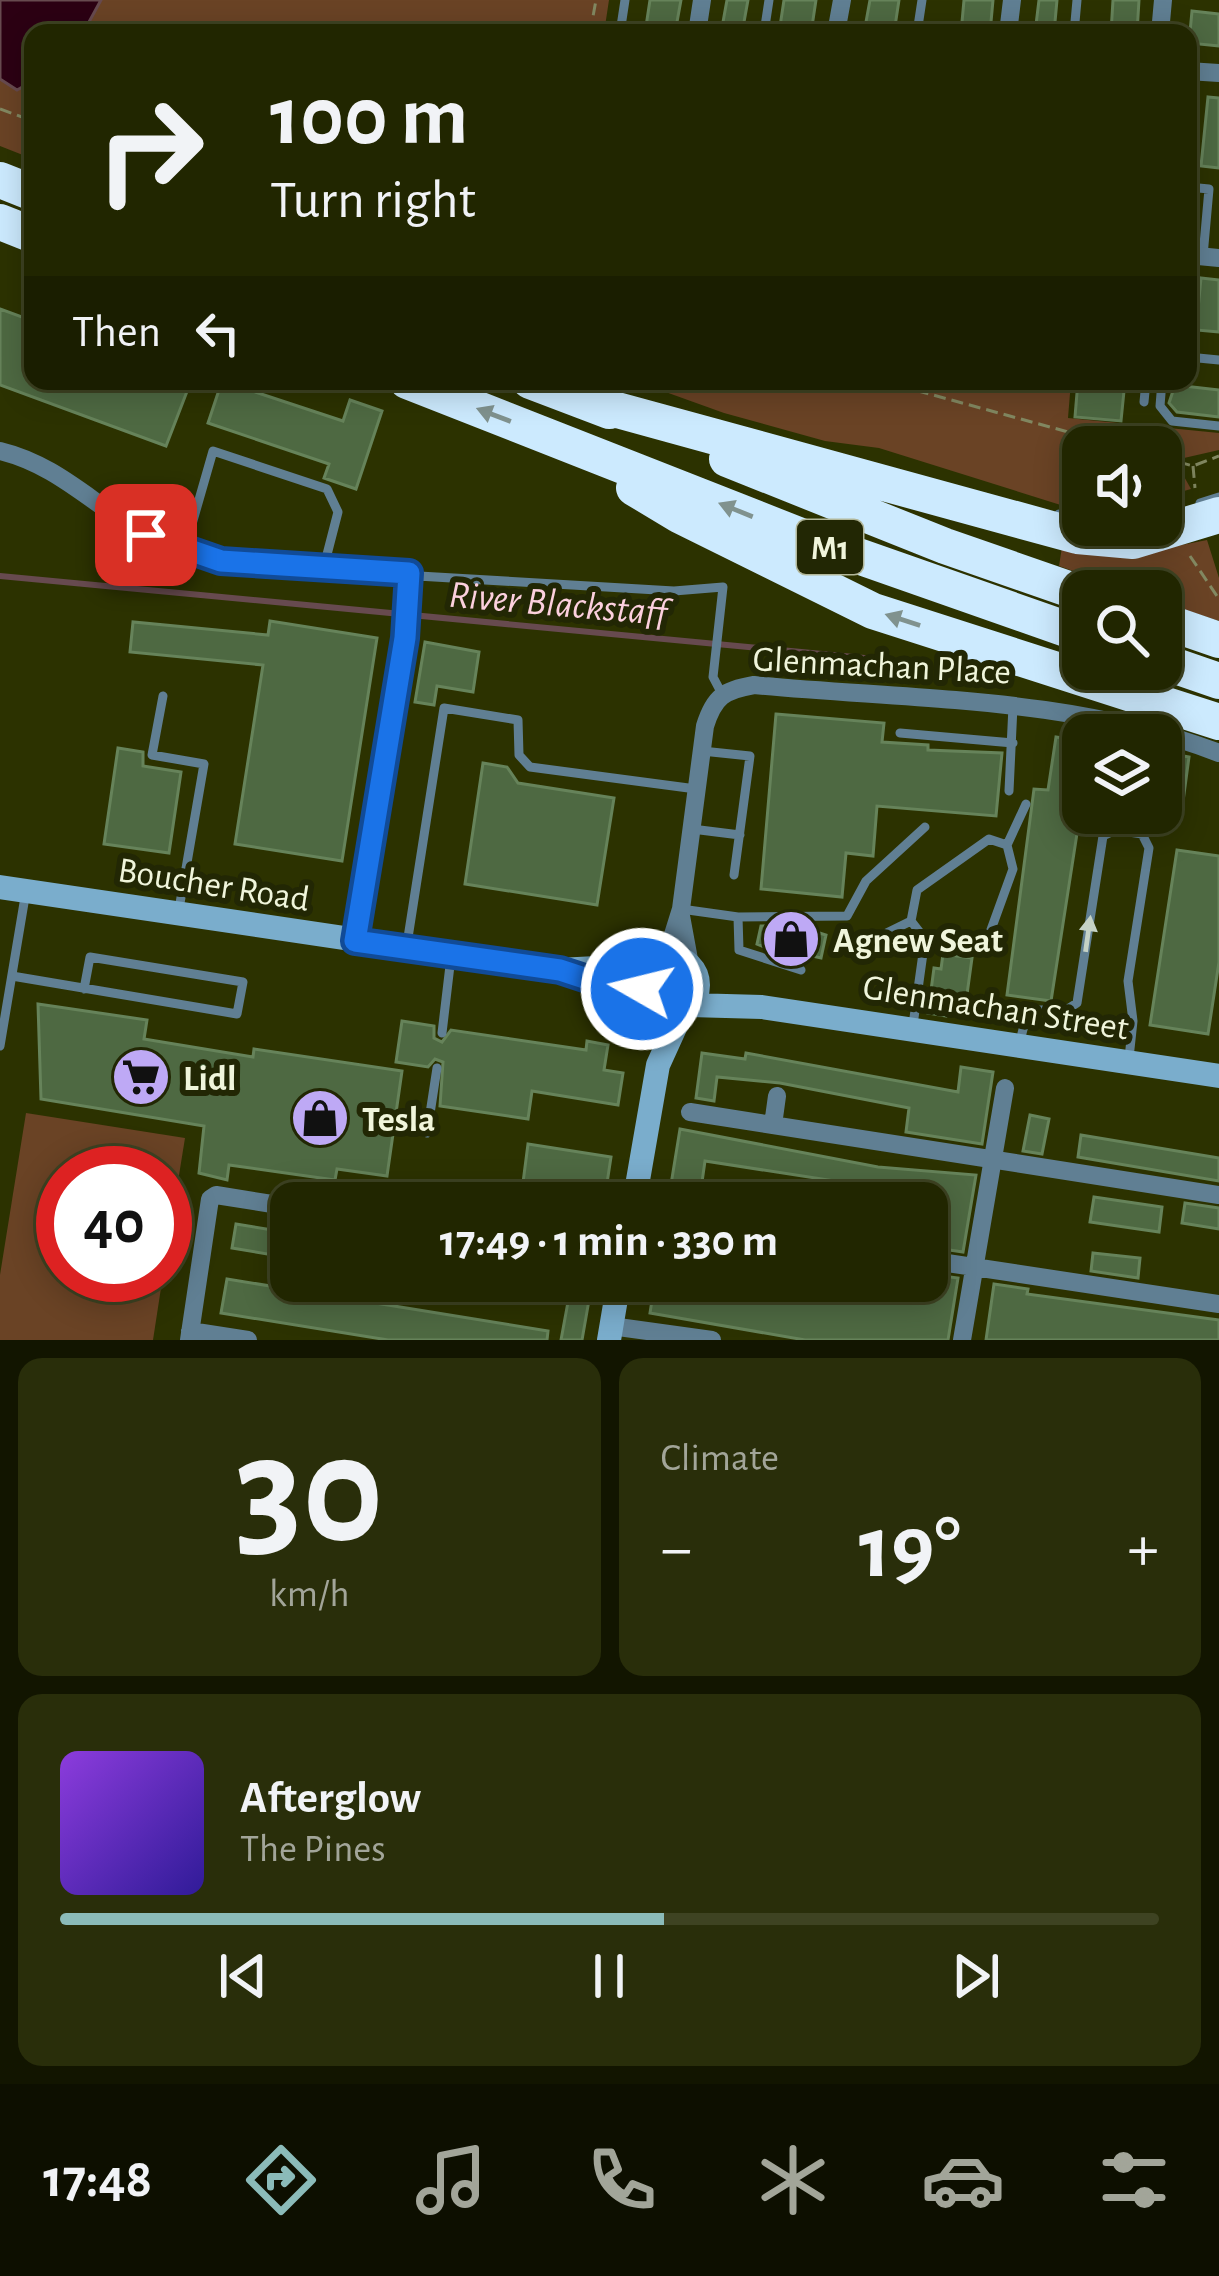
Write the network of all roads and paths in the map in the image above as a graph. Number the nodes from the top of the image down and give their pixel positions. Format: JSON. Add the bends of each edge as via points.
{"nodes":[{"id":1,"x":1197,"y":188,"type":"edge"},
{"id":2,"x":1197,"y":257,"type":"edge"},
{"id":3,"x":430,"y":390,"type":"edge"},
{"id":4,"x":555,"y":390,"type":"edge"},
{"id":5,"x":915,"y":390,"type":"edge"},
{"id":6,"x":1145,"y":390,"type":"edge"},
{"id":7,"x":1161,"y":390,"type":"edge"},
{"id":8,"x":588,"y":402,"type":"junction"},
{"id":9,"x":1144,"y":402,"type":"dead end"},
{"id":10,"x":1219,"y":426,"type":"edge"},
{"id":11,"x":1062,"y":430,"type":"edge"},
{"id":12,"x":581,"y":449,"type":"junction"},
{"id":13,"x":0,"y":451,"type":"edge"},
{"id":14,"x":1219,"y":456,"type":"edge"},
{"id":15,"x":1182,"y":463,"type":"edge"},
{"id":16,"x":1193,"y":466,"type":"junction"},
{"id":17,"x":1219,"y":497,"type":"edge"},
{"id":18,"x":1204,"y":505,"type":"edge"},
{"id":19,"x":1062,"y":515,"type":"edge"},
{"id":20,"x":1014,"y":520,"type":"junction"},
{"id":21,"x":1186,"y":544,"type":"dead end"},
{"id":22,"x":184,"y":551,"type":"junction"},
{"id":23,"x":328,"y":570,"type":"junction"},
{"id":24,"x":409,"y":573,"type":"junction"},
{"id":25,"x":1062,"y":586,"type":"edge"},
{"id":26,"x":1219,"y":599,"type":"edge"},
{"id":27,"x":1182,"y":627,"type":"edge"},
{"id":28,"x":1062,"y":628,"type":"edge"},
{"id":29,"x":1219,"y":640,"type":"edge"},
{"id":30,"x":1182,"y":669,"type":"edge"},
{"id":31,"x":1219,"y":681,"type":"edge"},
{"id":32,"x":722,"y":694,"type":"junction"},
{"id":33,"x":163,"y":696,"type":"dead end"},
{"id":34,"x":1013,"y":706,"type":"junction"},
{"id":35,"x":1219,"y":722,"type":"edge"},
{"id":36,"x":900,"y":733,"type":"dead end"},
{"id":37,"x":1012,"y":743,"type":"junction"},
{"id":38,"x":702,"y":751,"type":"junction"},
{"id":39,"x":1219,"y":753,"type":"edge"},
{"id":40,"x":696,"y":789,"type":"junction"},
{"id":41,"x":1009,"y":791,"type":"dead end"},
{"id":42,"x":1026,"y":804,"type":"dead end"},
{"id":43,"x":926,"y":827,"type":"dead end"},
{"id":44,"x":691,"y":829,"type":"junction"},
{"id":45,"x":740,"y":835,"type":"junction"},
{"id":46,"x":1007,"y":845,"type":"junction"},
{"id":47,"x":734,"y":875,"type":"dead end"},
{"id":48,"x":13,"y":889,"type":"edge"},
{"id":49,"x":681,"y":910,"type":"junction"},
{"id":50,"x":178,"y":914,"type":"junction"},
{"id":51,"x":738,"y":917,"type":"junction"},
{"id":52,"x":911,"y":921,"type":"junction"},
{"id":53,"x":925,"y":939,"type":"junction"},
{"id":54,"x":355,"y":941,"type":"junction"},
{"id":55,"x":407,"y":950,"type":"junction"},
{"id":56,"x":854,"y":950,"type":"dead end"},
{"id":57,"x":451,"y":957,"type":"junction"},
{"id":58,"x":676,"y":965,"type":"junction"},
{"id":59,"x":560,"y":970,"type":"junction"},
{"id":60,"x":801,"y":970,"type":"dead end"},
{"id":61,"x":11,"y":976,"type":"junction"},
{"id":62,"x":84,"y":988,"type":"junction"},
{"id":63,"x":648,"y":1001,"type":"junction"},
{"id":64,"x":686,"y":1007,"type":"junction"},
{"id":65,"x":762,"y":1007,"type":"junction"},
{"id":66,"x":912,"y":1030,"type":"junction"},
{"id":67,"x":442,"y":1033,"type":"dead end"},
{"id":68,"x":1018,"y":1045,"type":"junction"},
{"id":69,"x":0,"y":1046,"type":"edge"},
{"id":70,"x":1129,"y":1063,"type":"junction"},
{"id":71,"x":658,"y":1065,"type":"junction"},
{"id":72,"x":437,"y":1068,"type":"dead end"},
{"id":73,"x":1219,"y":1076,"type":"edge"},
{"id":74,"x":1005,"y":1088,"type":"dead end"},
{"id":75,"x":777,"y":1096,"type":"dead end"},
{"id":76,"x":690,"y":1112,"type":"dead end"},
{"id":77,"x":772,"y":1125,"type":"junction"},
{"id":78,"x":427,"y":1133,"type":"dead end"},
{"id":79,"x":993,"y":1160,"type":"junction"},
{"id":80,"x":638,"y":1182,"type":"edge"},
{"id":81,"x":1219,"y":1195,"type":"edge"},
{"id":82,"x":270,"y":1204,"type":"edge"},
{"id":83,"x":948,"y":1263,"type":"edge"},
{"id":84,"x":975,"y":1267,"type":"junction"},
{"id":85,"x":615,"y":1302,"type":"edge"},
{"id":86,"x":1219,"y":1304,"type":"edge"},
{"id":87,"x":610,"y":1333,"type":"edge"},
{"id":88,"x":189,"y":1336,"type":"edge"},
{"id":89,"x":248,"y":1340,"type":"edge"},
{"id":90,"x":712,"y":1340,"type":"edge"},
{"id":91,"x":962,"y":1340,"type":"edge"}],
"edges":[{"from":1,"to":2,"type":"lane","via":[[1209,189]]},
{"from":12,"to":3,"type":"highway","number":"M1","one_way":true},
{"from":4,"to":8,"type":"highway","number":"M1"},
{"from":5,"to":11,"type":"path"},
{"from":6,"to":9,"type":"lane"},
{"from":7,"to":10,"type":"lane","via":[[1160,406],[1172,421]]},
{"from":8,"to":20,"type":"highway"},
{"from":8,"to":25,"type":"highway","number":"M1"},
{"from":28,"to":12,"type":"highway","number":"M1","one_way":true},
{"from":35,"to":12,"type":"highway","one_way":true,"via":[[873,611],[679,515]]},
{"from":13,"to":22,"type":"street","via":[[27,458]]},
{"from":14,"to":16,"type":"path"},
{"from":15,"to":16,"type":"path"},
{"from":16,"to":18,"type":"path"},
{"from":17,"to":18,"type":"lane"},
{"from":18,"to":20,"type":"highway","via":[[1133,541]]},
{"from":19,"to":20,"type":"lane","via":[[1039,511]]},
{"from":21,"to":26,"type":"path"},
{"from":22,"to":23,"type":"street"},
{"from":22,"to":23,"type":"lane","via":[[213,451],[327,489],[338,512]]},
{"from":23,"to":24,"type":"lane"},
{"from":24,"to":32,"type":"lane","via":[[674,591],[723,586],[713,670]]},
{"from":24,"to":54,"type":"lane"},
{"from":27,"to":29,"type":"highway"},
{"from":30,"to":31,"type":"highway"},
{"from":32,"to":34,"type":"street","name":"Glenmachan Place","via":[[754,685]]},
{"from":32,"to":38,"type":"street","name":"Glenmachan Place"},
{"from":33,"to":50,"type":"lane","via":[[152,755],[204,764]]},
{"from":34,"to":37,"type":"lane"},
{"from":34,"to":39,"type":"street","name":"Glenmachan Place","via":[[1047,706]]},
{"from":36,"to":37,"type":"lane"},
{"from":37,"to":41,"type":"lane"},
{"from":38,"to":40,"type":"street","name":"Glenmachan Place"},
{"from":38,"to":45,"type":"lane","via":[[750,756]]},
{"from":40,"to":44,"type":"street","name":"Glenmachan Place"},
{"from":40,"to":55,"type":"lane","via":[[530,767],[519,755],[518,720],[444,709]]},
{"from":42,"to":46,"type":"lane"},
{"from":43,"to":51,"type":"lane","via":[[866,881],[847,916]]},
{"from":44,"to":45,"type":"lane"},
{"from":44,"to":49,"type":"street","name":"Glenmachan Place"},
{"from":45,"to":47,"type":"lane"},
{"from":46,"to":52,"type":"lane","via":[[989,839],[917,890]]},
{"from":46,"to":53,"type":"lane","via":[[1013,869],[984,949]]},
{"from":48,"to":50,"type":"street","name":"Boucher Road"},
{"from":48,"to":61,"type":"lane"},
{"from":49,"to":51,"type":"lane"},
{"from":49,"to":58,"type":"street","name":"Glenmachan Place"},
{"from":50,"to":54,"type":"street","name":"Boucher Road"},
{"from":51,"to":60,"type":"lane","via":[[739,950]]},
{"from":52,"to":53,"type":"lane"},
{"from":52,"to":56,"type":"lane"},
{"from":53,"to":66,"type":"lane"},
{"from":54,"to":55,"type":"street","name":"Boucher Road"},
{"from":55,"to":57,"type":"street","name":"Boucher Road"},
{"from":57,"to":59,"type":"street","name":"Boucher Road"},
{"from":57,"to":67,"type":"lane"},
{"from":58,"to":59,"type":"street","name":"Boucher Road"},
{"from":58,"to":63,"type":"street","via":[[642,980]]},
{"from":58,"to":64,"type":"street","via":[[698,989]]},
{"from":58,"to":65,"type":"street","name":"Glenmachan Street"},
{"from":59,"to":63,"type":"street","name":"Boucher Road"},
{"from":61,"to":62,"type":"lane"},
{"from":61,"to":69,"type":"lane"},
{"from":62,"to":62,"type":"lane","via":[[237,1014],[242,982],[90,957]]},
{"from":63,"to":64,"type":"street","via":[[666,1012]]},
{"from":63,"to":71,"type":"street"},
{"from":64,"to":65,"type":"street","name":"Glenmachan Street"},
{"from":64,"to":71,"type":"street"},
{"from":65,"to":66,"type":"street","name":"Glenmachan Street"},
{"from":66,"to":68,"type":"street","name":"Glenmachan Street"},
{"from":68,"to":70,"type":"street","name":"Glenmachan Street"},
{"from":68,"to":70,"type":"lane","one_way":true,"via":[[1028,1010],[1077,1003],[1102,836],[1142,834],[1149,848],[1128,981]]},
{"from":70,"to":73,"type":"street","name":"Glenmachan Street"},
{"from":71,"to":80,"type":"street"},
{"from":72,"to":78,"type":"lane"},
{"from":74,"to":79,"type":"street"},
{"from":75,"to":77,"type":"street"},
{"from":76,"to":77,"type":"street"},
{"from":77,"to":79,"type":"street"},
{"from":79,"to":81,"type":"street"},
{"from":79,"to":84,"type":"street"},
{"from":82,"to":88,"type":"street","via":[[210,1199]]},
{"from":83,"to":84,"type":"street"},
{"from":84,"to":86,"type":"street"},
{"from":84,"to":91,"type":"street"},
{"from":85,"to":87,"type":"street"},
{"from":87,"to":90,"type":"street"},
{"from":88,"to":89,"type":"street"}]}
